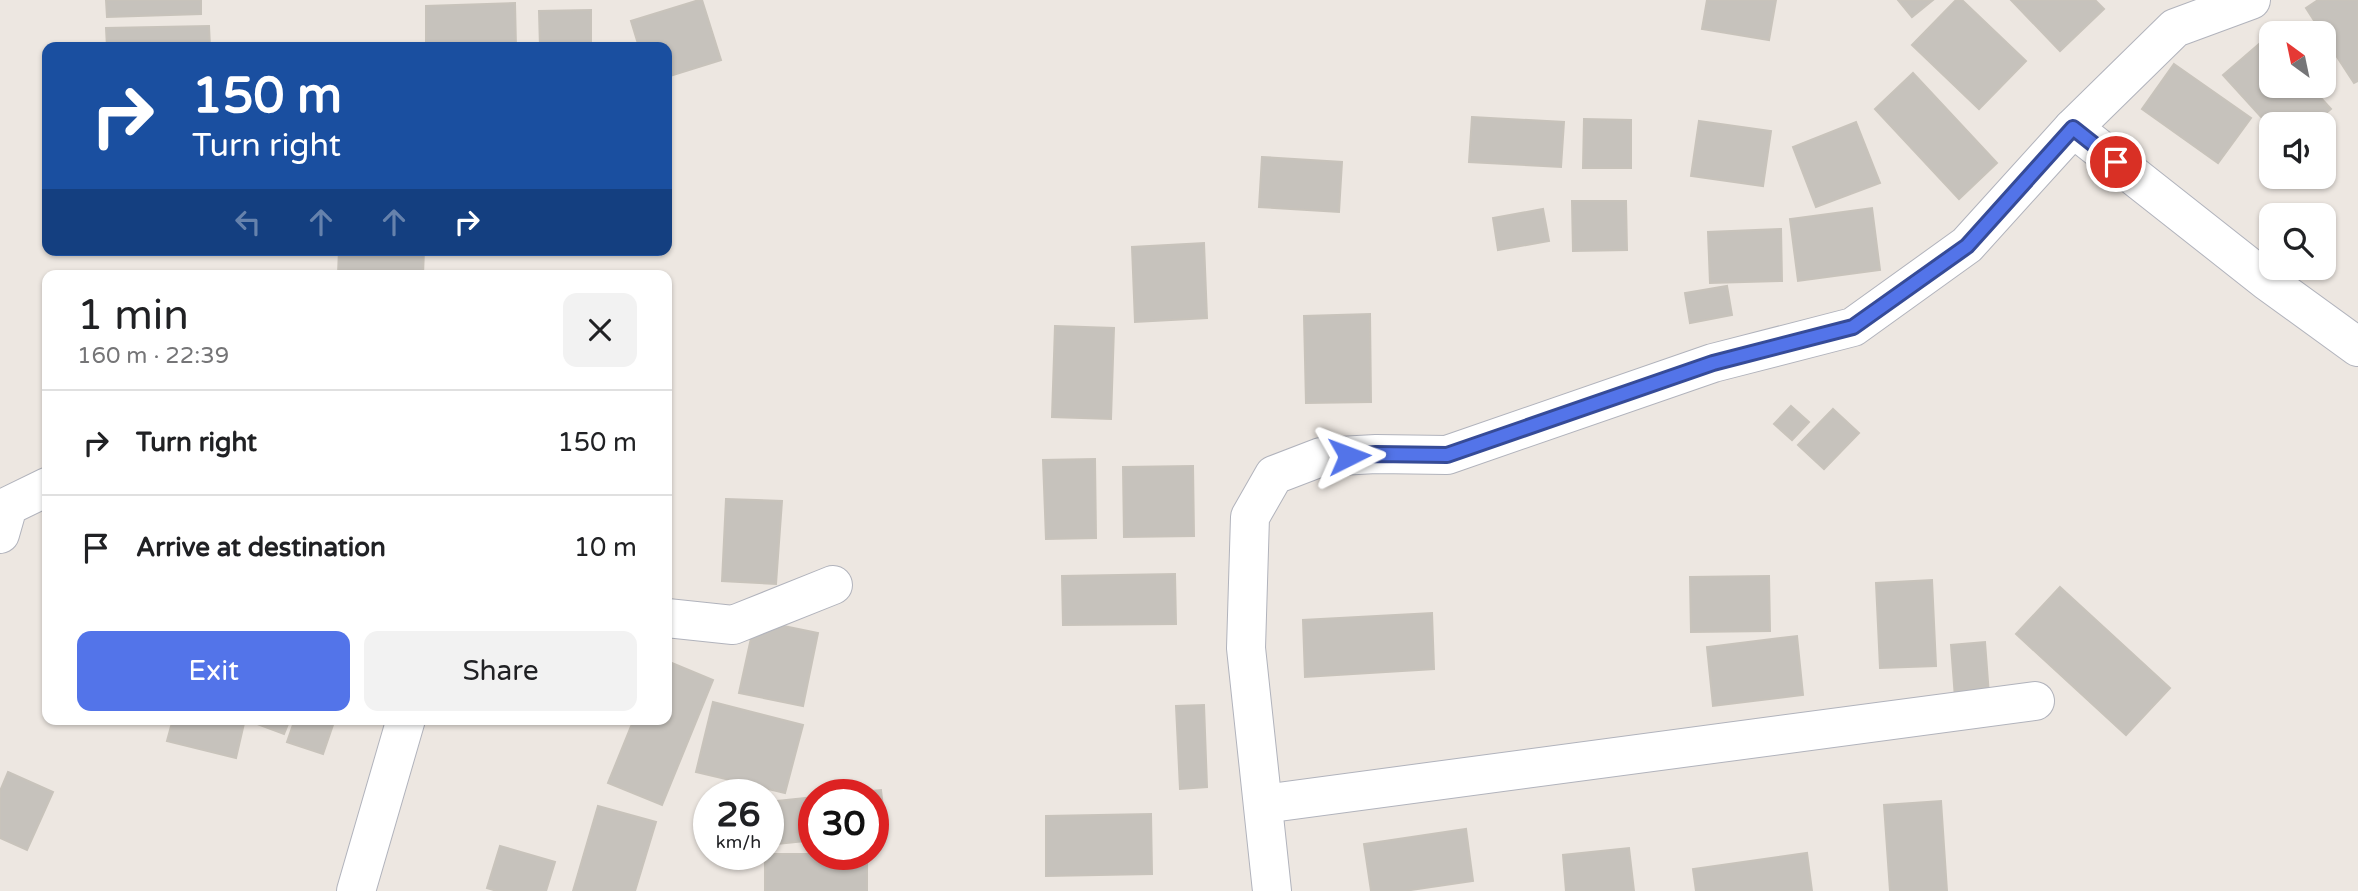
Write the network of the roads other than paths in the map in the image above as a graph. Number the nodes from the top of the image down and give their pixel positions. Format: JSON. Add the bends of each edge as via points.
{"nodes":[{"id":1,"x":2251,"y":0,"type":"edge"},
{"id":2,"x":2073,"y":128,"type":"junction"},
{"id":3,"x":2358,"y":346,"type":"edge"},
{"id":4,"x":42,"y":489,"type":"edge"},
{"id":5,"x":0,"y":534,"type":"edge"},
{"id":6,"x":833,"y":584,"type":"dead end"},
{"id":7,"x":672,"y":619,"type":"edge"},
{"id":8,"x":2035,"y":701,"type":"dead end"},
{"id":9,"x":404,"y":725,"type":"edge"},
{"id":10,"x":1263,"y":804,"type":"junction"},
{"id":11,"x":356,"y":891,"type":"edge"},
{"id":12,"x":1272,"y":891,"type":"edge"}],
"edges":[{"from":1,"to":2,"type":"street","via":[[2175,28]]},
{"from":2,"to":3,"type":"street","via":[[2267,281]]},
{"from":2,"to":10,"type":"street","via":[[1967,246],[1853,327],[1713,363],[1447,455],[1321,457],[1274,475],[1250,517],[1246,648]]},
{"from":4,"to":5,"type":"street","via":[[8,506]]},
{"from":6,"to":7,"type":"street","via":[[733,625]]},
{"from":8,"to":10,"type":"street"},
{"from":9,"to":11,"type":"street"},
{"from":10,"to":12,"type":"street"}]}
